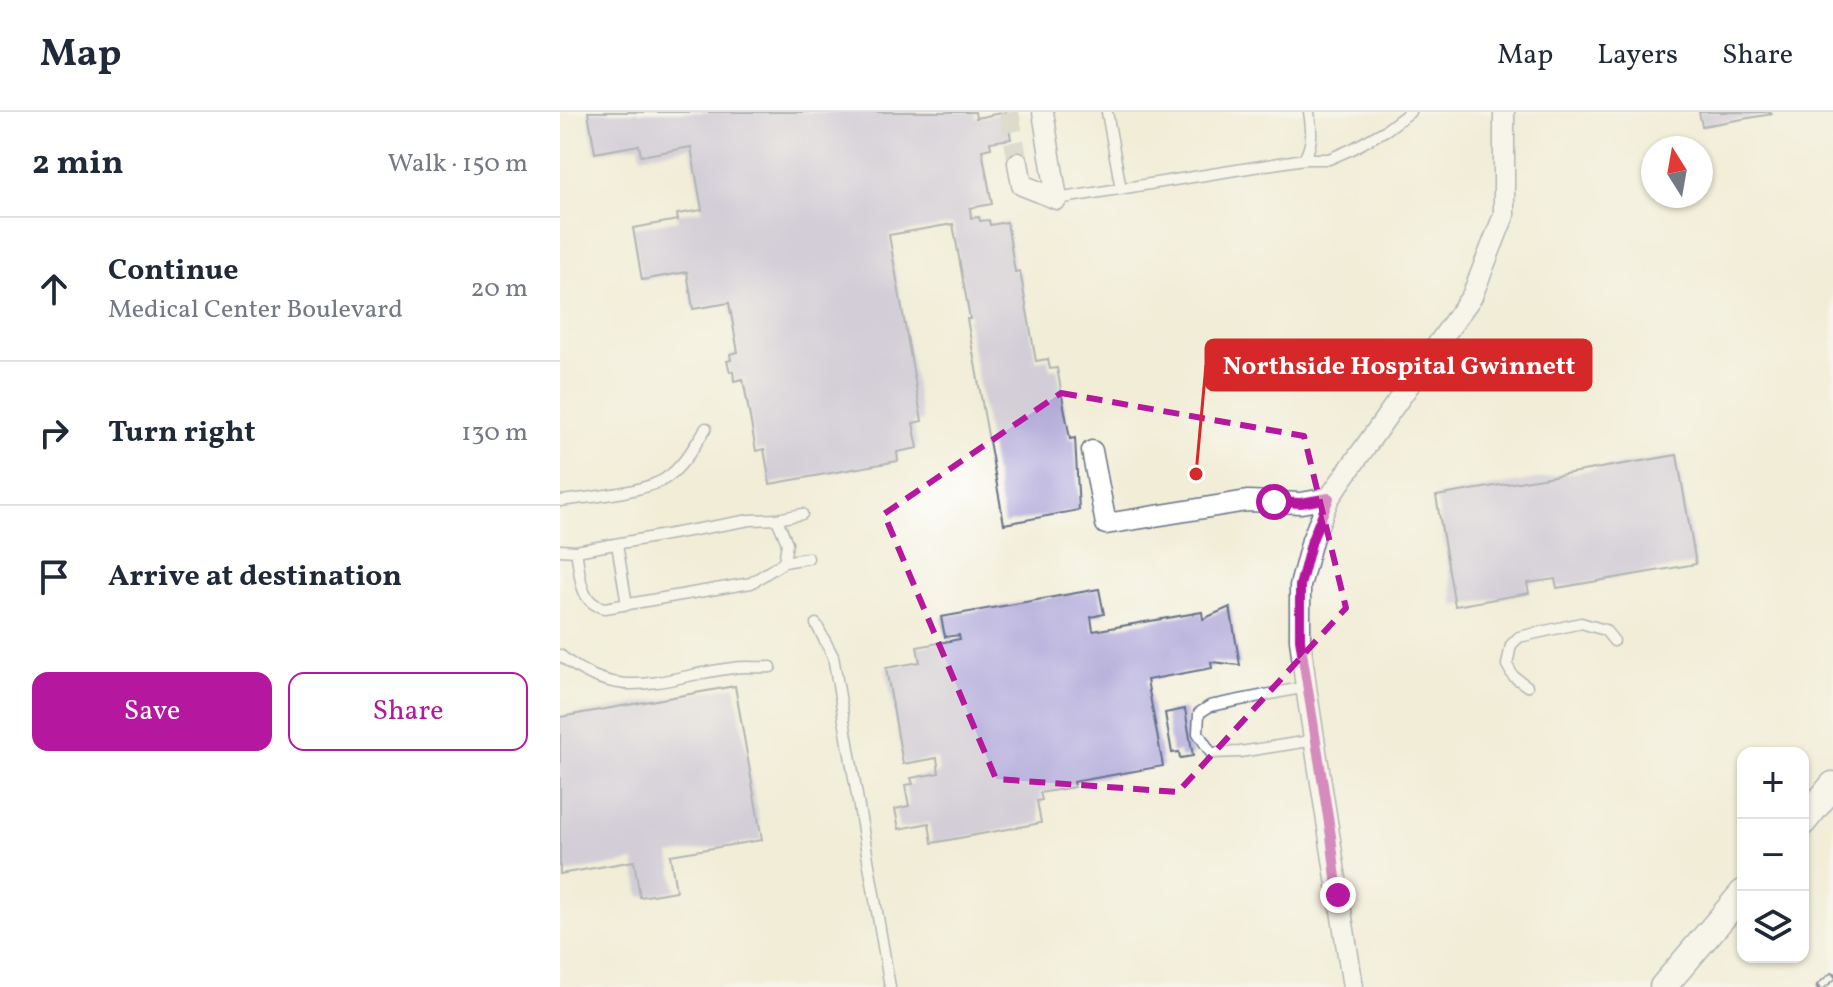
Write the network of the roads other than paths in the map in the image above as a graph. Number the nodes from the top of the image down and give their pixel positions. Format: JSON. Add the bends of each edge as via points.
{"nodes":[{"id":1,"x":1043,"y":112,"type":"edge"},
{"id":2,"x":1107,"y":112,"type":"edge"},
{"id":3,"x":1309,"y":112,"type":"edge"},
{"id":4,"x":1410,"y":112,"type":"edge"},
{"id":5,"x":1504,"y":112,"type":"edge"},
{"id":6,"x":1304,"y":159,"type":"junction"},
{"id":7,"x":1018,"y":163,"type":"tunnel mouth"},
{"id":8,"x":1121,"y":189,"type":"junction"},
{"id":9,"x":1057,"y":199,"type":"junction"},
{"id":10,"x":706,"y":428,"type":"dead end"},
{"id":11,"x":1092,"y":451,"type":"dead end"},
{"id":12,"x":1329,"y":498,"type":"junction"},
{"id":13,"x":560,"y":501,"type":"edge"},
{"id":14,"x":802,"y":514,"type":"dead end"},
{"id":15,"x":777,"y":519,"type":"junction"},
{"id":16,"x":617,"y":544,"type":"junction"},
{"id":17,"x":560,"y":550,"type":"edge"},
{"id":18,"x":576,"y":551,"type":"junction"},
{"id":19,"x":808,"y":558,"type":"dead end"},
{"id":20,"x":784,"y":562,"type":"junction"},
{"id":21,"x":627,"y":605,"type":"junction"},
{"id":22,"x":816,"y":624,"type":"dead end"},
{"id":23,"x":1614,"y":641,"type":"dead end"},
{"id":24,"x":560,"y":655,"type":"edge"},
{"id":25,"x":771,"y":667,"type":"dead end"},
{"id":26,"x":1527,"y":686,"type":"dead end"},
{"id":27,"x":1306,"y":687,"type":"junction"},
{"id":28,"x":1316,"y":740,"type":"junction"},
{"id":29,"x":1833,"y":785,"type":"edge"},
{"id":30,"x":1805,"y":819,"type":"edge"},
{"id":31,"x":1737,"y":900,"type":"edge"},
{"id":32,"x":890,"y":987,"type":"edge"},
{"id":33,"x":1353,"y":987,"type":"edge"},
{"id":34,"x":1663,"y":987,"type":"edge"}],
"edges":[{"from":1,"to":9,"type":"street"},
{"from":2,"to":8,"type":"lane"},
{"from":3,"to":6,"type":"lane","via":[[1311,140]]},
{"from":4,"to":6,"type":"lane","via":[[1352,149],[1329,159]]},
{"from":5,"to":12,"type":"street","via":[[1504,215],[1472,296]]},
{"from":6,"to":8,"type":"lane"},
{"from":7,"to":9,"type":"street","via":[[1022,185]]},
{"from":8,"to":9,"type":"lane"},
{"from":10,"to":13,"type":"lane","via":[[666,479],[619,493]]},
{"from":11,"to":12,"type":"street","via":[[1106,524],[1247,501]]},
{"from":12,"to":27,"type":"street","via":[[1300,586]]},
{"from":14,"to":15,"type":"lane"},
{"from":15,"to":16,"type":"lane"},
{"from":15,"to":20,"type":"lane","via":[[787,543]]},
{"from":16,"to":18,"type":"lane"},
{"from":16,"to":21,"type":"lane"},
{"from":17,"to":18,"type":"lane"},
{"from":18,"to":21,"type":"lane","via":[[585,596],[593,606]]},
{"from":19,"to":20,"type":"lane"},
{"from":20,"to":21,"type":"lane","via":[[751,583]]},
{"from":22,"to":32,"type":"lane","via":[[833,656]]},
{"from":23,"to":26,"type":"lane","via":[[1605,630],[1581,623],[1519,637],[1511,645],[1507,665]]},
{"from":24,"to":25,"type":"lane","via":[[605,682],[646,685],[735,668]]},
{"from":27,"to":28,"type":"street"},
{"from":27,"to":28,"type":"lane","via":[[1210,706],[1199,713],[1198,733],[1211,753]]},
{"from":28,"to":33,"type":"street"},
{"from":29,"to":30,"type":"street"},
{"from":31,"to":34,"type":"street"}]}
